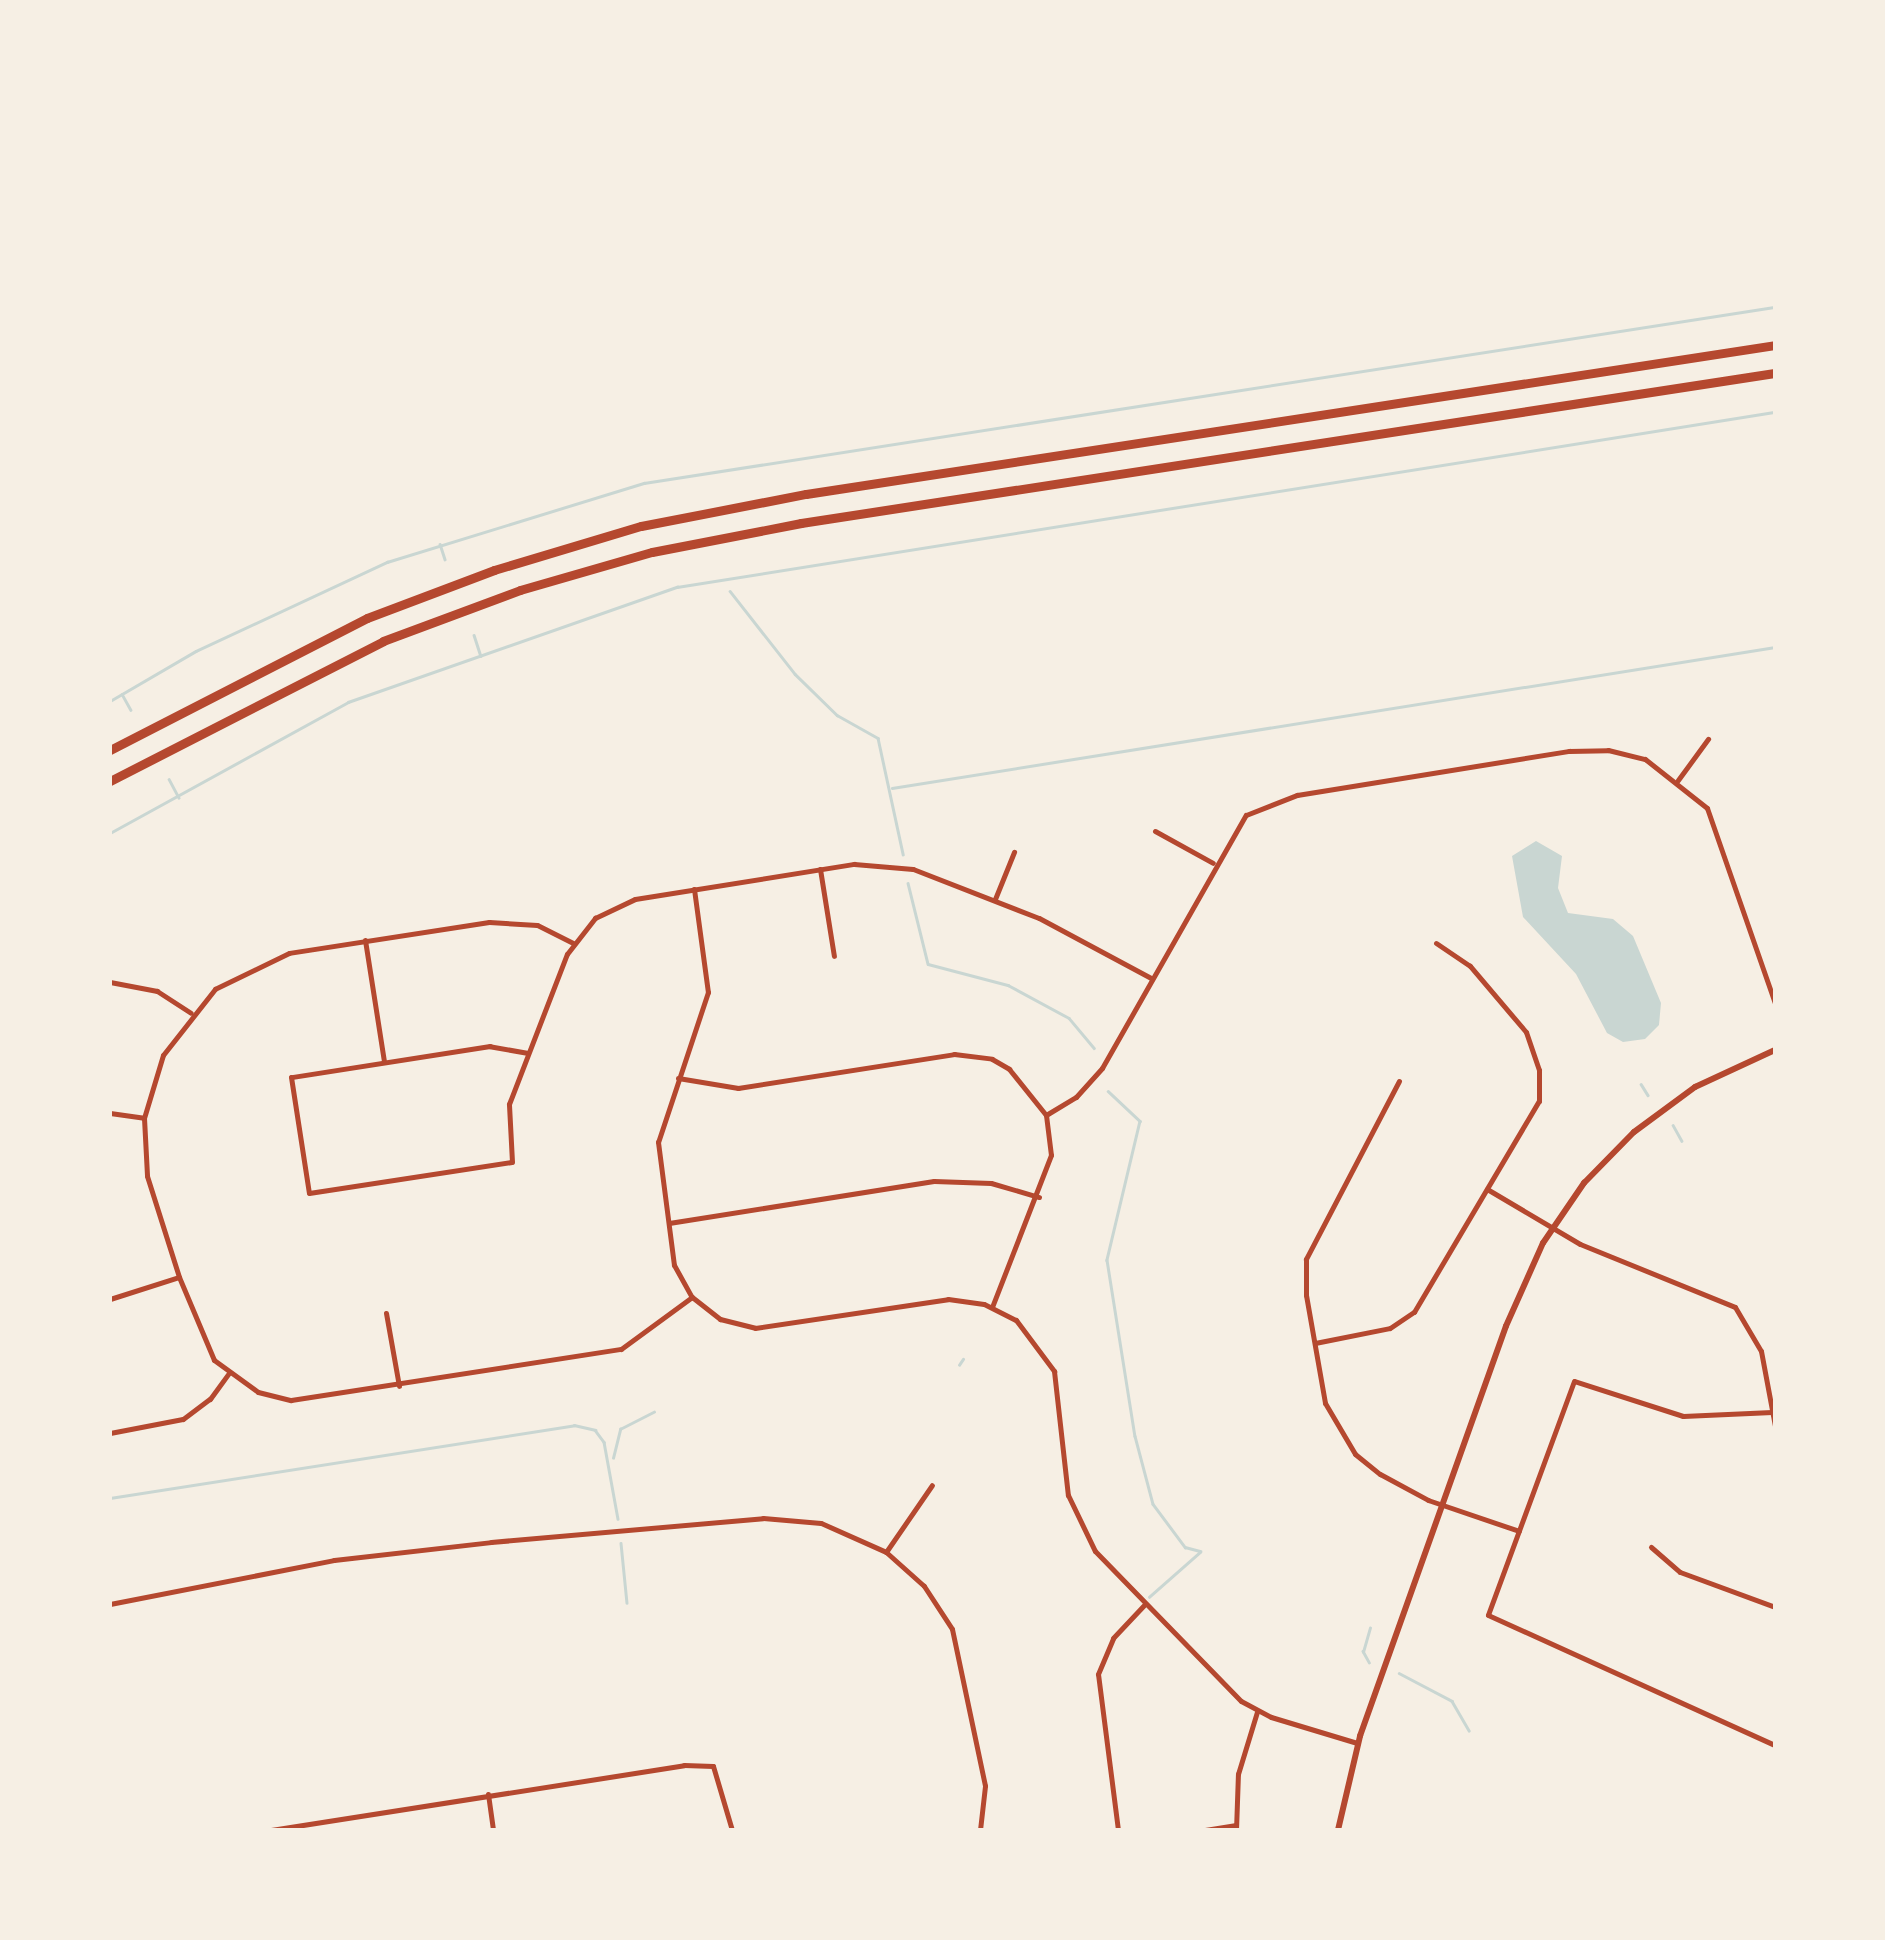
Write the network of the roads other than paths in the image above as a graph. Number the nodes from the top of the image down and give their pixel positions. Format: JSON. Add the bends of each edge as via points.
{"nodes":[{"id":1,"x":1775,"y":345,"type":"edge"},
{"id":2,"x":1775,"y":373,"type":"edge"},
{"id":3,"x":1708,"y":739,"type":"dead end"},
{"id":4,"x":110,"y":750,"type":"edge"},
{"id":5,"x":1678,"y":780,"type":"junction"},
{"id":6,"x":110,"y":781,"type":"edge"},
{"id":7,"x":1154,"y":830,"type":"dead end"},
{"id":8,"x":1014,"y":852,"type":"dead end"},
{"id":9,"x":1214,"y":863,"type":"junction"},
{"id":10,"x":820,"y":869,"type":"junction"},
{"id":11,"x":694,"y":889,"type":"junction"},
{"id":12,"x":995,"y":899,"type":"junction"},
{"id":13,"x":365,"y":940,"type":"junction"},
{"id":14,"x":573,"y":943,"type":"junction"},
{"id":15,"x":1436,"y":943,"type":"dead end"},
{"id":16,"x":834,"y":956,"type":"dead end"},
{"id":17,"x":1775,"y":963,"type":"edge"},
{"id":18,"x":1763,"y":965,"type":"junction"},
{"id":19,"x":1151,"y":978,"type":"junction"},
{"id":20,"x":110,"y":982,"type":"edge"},
{"id":21,"x":1775,"y":1004,"type":"edge"},
{"id":22,"x":190,"y":1013,"type":"junction"},
{"id":23,"x":1775,"y":1050,"type":"edge"},
{"id":24,"x":528,"y":1052,"type":"junction"},
{"id":25,"x":384,"y":1062,"type":"junction"},
{"id":26,"x":678,"y":1078,"type":"junction"},
{"id":27,"x":1398,"y":1082,"type":"dead end"},
{"id":28,"x":110,"y":1113,"type":"edge"},
{"id":29,"x":1046,"y":1116,"type":"junction"},
{"id":30,"x":144,"y":1118,"type":"junction"},
{"id":31,"x":1487,"y":1188,"type":"junction"},
{"id":32,"x":1039,"y":1196,"type":"junction"},
{"id":33,"x":669,"y":1223,"type":"junction"},
{"id":34,"x":1552,"y":1228,"type":"junction"},
{"id":35,"x":180,"y":1277,"type":"junction"},
{"id":36,"x":692,"y":1297,"type":"junction"},
{"id":37,"x":110,"y":1300,"type":"edge"},
{"id":38,"x":992,"y":1307,"type":"junction"},
{"id":39,"x":386,"y":1313,"type":"dead end"},
{"id":40,"x":1315,"y":1344,"type":"junction"},
{"id":41,"x":229,"y":1373,"type":"junction"},
{"id":42,"x":399,"y":1386,"type":"junction"},
{"id":43,"x":1772,"y":1412,"type":"junction"},
{"id":44,"x":1775,"y":1426,"type":"edge"},
{"id":45,"x":110,"y":1433,"type":"edge"},
{"id":46,"x":932,"y":1485,"type":"dead end"},
{"id":47,"x":1442,"y":1505,"type":"junction"},
{"id":48,"x":1519,"y":1532,"type":"junction"},
{"id":49,"x":1651,"y":1547,"type":"dead end"},
{"id":50,"x":886,"y":1552,"type":"junction"},
{"id":51,"x":110,"y":1604,"type":"edge"},
{"id":52,"x":1145,"y":1604,"type":"junction"},
{"id":53,"x":1775,"y":1607,"type":"edge"},
{"id":54,"x":1258,"y":1712,"type":"junction"},
{"id":55,"x":1358,"y":1743,"type":"junction"},
{"id":56,"x":1775,"y":1746,"type":"edge"},
{"id":57,"x":488,"y":1794,"type":"junction"},
{"id":58,"x":1236,"y":1827,"type":"edge"},
{"id":59,"x":271,"y":1830,"type":"edge"},
{"id":60,"x":493,"y":1830,"type":"edge"},
{"id":61,"x":732,"y":1830,"type":"edge"},
{"id":62,"x":980,"y":1830,"type":"edge"},
{"id":63,"x":1118,"y":1830,"type":"edge"},
{"id":64,"x":1205,"y":1830,"type":"edge"},
{"id":65,"x":1338,"y":1830,"type":"edge"}],
"edges":[{"from":1,"to":4,"type":"highway","via":[[806,494],[641,526],[526,559],[384,612]]},
{"from":2,"to":6,"type":"highway","via":[[800,522],[652,552],[520,590],[383,641]]},
{"from":3,"to":5,"type":"street"},
{"from":5,"to":9,"type":"street","via":[[1645,760],[1584,749],[1297,795],[1246,816]]},
{"from":5,"to":18,"type":"street","via":[[1718,828]]},
{"from":7,"to":9,"type":"street"},
{"from":8,"to":12,"type":"street"},
{"from":9,"to":19,"type":"street"},
{"from":10,"to":11,"type":"street"},
{"from":10,"to":12,"type":"street","via":[[914,869]]},
{"from":10,"to":16,"type":"street"},
{"from":11,"to":14,"type":"street","via":[[624,903],[596,918]]},
{"from":11,"to":26,"type":"street","via":[[708,992]]},
{"from":12,"to":19,"type":"street"},
{"from":13,"to":14,"type":"street","via":[[500,921],[537,925]]},
{"from":13,"to":22,"type":"street","via":[[264,960]]},
{"from":13,"to":25,"type":"street"},
{"from":14,"to":24,"type":"street"},
{"from":15,"to":31,"type":"street","via":[[1470,966],[1526,1032],[1541,1088],[1531,1119]]},
{"from":17,"to":18,"type":"street"},
{"from":18,"to":21,"type":"street"},
{"from":19,"to":29,"type":"street","via":[[1093,1080]]},
{"from":20,"to":22,"type":"street","via":[[157,990]]},
{"from":22,"to":30,"type":"street","via":[[162,1056]]},
{"from":23,"to":34,"type":"street","via":[[1694,1088],[1652,1118],[1600,1164]]},
{"from":24,"to":25,"type":"street","via":[[490,1046]]},
{"from":24,"to":25,"type":"street","via":[[509,1104],[512,1162],[310,1193],[291,1076]]},
{"from":26,"to":29,"type":"street","via":[[738,1088],[973,1056],[1009,1069]]},
{"from":26,"to":33,"type":"street","via":[[658,1142]]},
{"from":27,"to":40,"type":"street","via":[[1310,1246],[1305,1281]]},
{"from":28,"to":30,"type":"street"},
{"from":29,"to":32,"type":"street","via":[[1051,1156]]},
{"from":30,"to":35,"type":"street","via":[[147,1176]]},
{"from":31,"to":34,"type":"street"},
{"from":31,"to":40,"type":"street","via":[[1414,1312],[1390,1328]]},
{"from":32,"to":33,"type":"street","via":[[991,1183],[934,1181]]},
{"from":32,"to":38,"type":"street"},
{"from":33,"to":36,"type":"street","via":[[674,1265]]},
{"from":34,"to":43,"type":"street","via":[[1725,1300],[1756,1338]]},
{"from":34,"to":47,"type":"street","via":[[1519,1291]]},
{"from":35,"to":37,"type":"street"},
{"from":35,"to":41,"type":"street","via":[[201,1337]]},
{"from":36,"to":38,"type":"street","via":[[728,1323],[754,1328],[948,1299]]},
{"from":36,"to":42,"type":"street","via":[[621,1349]]},
{"from":38,"to":52,"type":"street","via":[[1028,1332],[1048,1358],[1058,1384],[1076,1520]]},
{"from":39,"to":42,"type":"street"},
{"from":40,"to":47,"type":"street","via":[[1325,1403],[1355,1454]]},
{"from":41,"to":42,"type":"street","via":[[258,1392],[291,1400]]},
{"from":41,"to":45,"type":"street","via":[[210,1399],[183,1418]]},
{"from":43,"to":44,"type":"street"},
{"from":43,"to":48,"type":"street","via":[[1684,1416],[1574,1381]]},
{"from":46,"to":50,"type":"street"},
{"from":47,"to":48,"type":"street"},
{"from":47,"to":55,"type":"street"},
{"from":48,"to":56,"type":"street","via":[[1488,1615]]},
{"from":49,"to":53,"type":"street","via":[[1680,1572]]},
{"from":50,"to":51,"type":"street","via":[[800,1518],[334,1560]]},
{"from":50,"to":62,"type":"street","via":[[924,1586],[952,1629],[985,1786]]},
{"from":52,"to":54,"type":"street"},
{"from":52,"to":63,"type":"street","via":[[1113,1638],[1098,1674]]},
{"from":54,"to":55,"type":"street"},
{"from":54,"to":58,"type":"street","via":[[1238,1774]]},
{"from":55,"to":65,"type":"street"},
{"from":57,"to":59,"type":"street"},
{"from":57,"to":60,"type":"street"},
{"from":57,"to":61,"type":"street","via":[[713,1766]]},
{"from":58,"to":64,"type":"street"}]}
